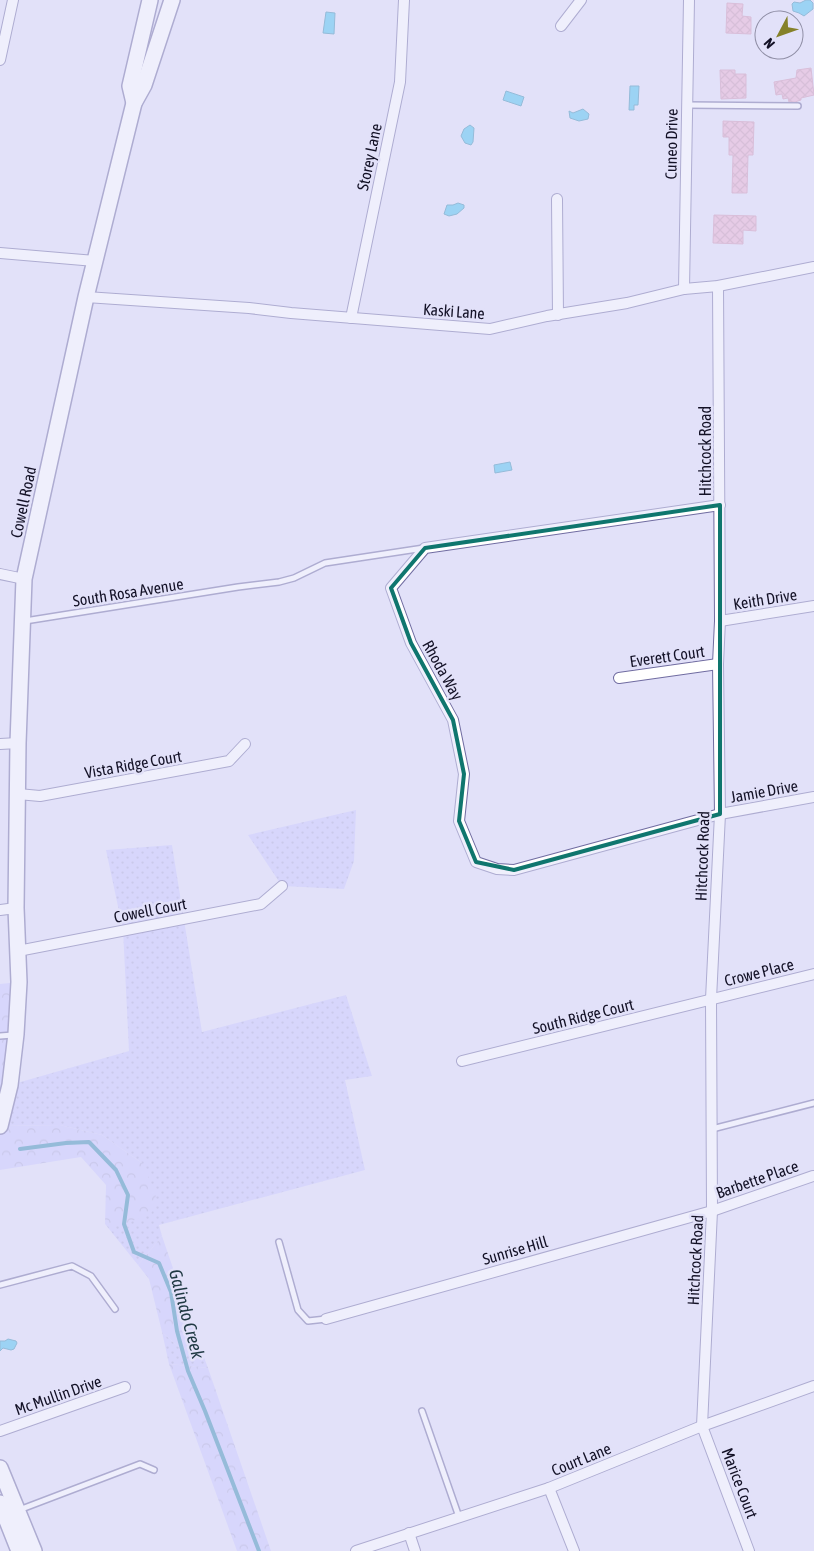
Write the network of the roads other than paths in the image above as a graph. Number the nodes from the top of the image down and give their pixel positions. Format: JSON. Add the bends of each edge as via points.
{"nodes":[{"id":1,"x":13,"y":0,"type":"edge"},
{"id":2,"x":150,"y":0,"type":"edge"},
{"id":3,"x":172,"y":0,"type":"edge"},
{"id":4,"x":404,"y":0,"type":"edge"},
{"id":5,"x":581,"y":0,"type":"edge"},
{"id":6,"x":689,"y":0,"type":"edge"},
{"id":7,"x":561,"y":26,"type":"dead end"},
{"id":8,"x":0,"y":60,"type":"edge"},
{"id":9,"x":134,"y":103,"type":"junction"},
{"id":10,"x":687,"y":104,"type":"junction"},
{"id":11,"x":798,"y":106,"type":"dead end"},
{"id":12,"x":557,"y":199,"type":"dead end"},
{"id":13,"x":0,"y":253,"type":"edge"},
{"id":14,"x":95,"y":261,"type":"junction"},
{"id":15,"x":814,"y":267,"type":"edge"},
{"id":16,"x":718,"y":286,"type":"junction"},
{"id":17,"x":684,"y":288,"type":"junction"},
{"id":18,"x":86,"y":297,"type":"junction"},
{"id":19,"x":558,"y":315,"type":"junction"},
{"id":20,"x":351,"y":318,"type":"junction"},
{"id":21,"x":720,"y":505,"type":"junction"},
{"id":22,"x":425,"y":548,"type":"junction"},
{"id":23,"x":0,"y":574,"type":"edge"},
{"id":24,"x":24,"y":579,"type":"junction"},
{"id":25,"x":814,"y":606,"type":"edge"},
{"id":26,"x":22,"y":621,"type":"junction"},
{"id":27,"x":720,"y":622,"type":"junction"},
{"id":28,"x":718,"y":664,"type":"junction"},
{"id":29,"x":619,"y":678,"type":"dead end"},
{"id":30,"x":18,"y":743,"type":"junction"},
{"id":31,"x":0,"y":744,"type":"edge"},
{"id":32,"x":245,"y":744,"type":"dead end"},
{"id":33,"x":18,"y":794,"type":"junction"},
{"id":34,"x":814,"y":798,"type":"edge"},
{"id":35,"x":720,"y":814,"type":"junction"},
{"id":36,"x":282,"y":886,"type":"dead end"},
{"id":37,"x":16,"y":908,"type":"junction"},
{"id":38,"x":0,"y":910,"type":"edge"},
{"id":39,"x":18,"y":950,"type":"junction"},
{"id":40,"x":814,"y":974,"type":"edge"},
{"id":41,"x":711,"y":999,"type":"junction"},
{"id":42,"x":16,"y":1034,"type":"junction"},
{"id":43,"x":0,"y":1036,"type":"edge"},
{"id":44,"x":462,"y":1061,"type":"dead end"},
{"id":45,"x":814,"y":1103,"type":"edge"},
{"id":46,"x":0,"y":1126,"type":"edge"},
{"id":47,"x":712,"y":1129,"type":"junction"},
{"id":48,"x":813,"y":1176,"type":"dead end"},
{"id":49,"x":712,"y":1211,"type":"junction"},
{"id":50,"x":279,"y":1242,"type":"dead end"},
{"id":51,"x":0,"y":1286,"type":"edge"},
{"id":52,"x":115,"y":1309,"type":"dead end"},
{"id":53,"x":326,"y":1319,"type":"joint"},
{"id":54,"x":814,"y":1386,"type":"edge"},
{"id":55,"x":125,"y":1387,"type":"dead end"},
{"id":56,"x":422,"y":1412,"type":"dead end"},
{"id":57,"x":702,"y":1426,"type":"junction"},
{"id":58,"x":0,"y":1431,"type":"edge"},
{"id":59,"x":0,"y":1468,"type":"edge"},
{"id":60,"x":154,"y":1470,"type":"dead end"},
{"id":61,"x":549,"y":1488,"type":"junction"},
{"id":62,"x":7,"y":1510,"type":"edge"},
{"id":63,"x":459,"y":1517,"type":"junction"},
{"id":64,"x":409,"y":1533,"type":"junction"},
{"id":65,"x":19,"y":1551,"type":"edge"},
{"id":66,"x":34,"y":1551,"type":"edge"},
{"id":67,"x":356,"y":1551,"type":"edge"},
{"id":68,"x":415,"y":1551,"type":"edge"},
{"id":69,"x":574,"y":1551,"type":"edge"},
{"id":70,"x":749,"y":1551,"type":"edge"}],
"edges":[{"from":1,"to":8,"type":"street"},
{"from":2,"to":9,"type":"street","name":"Cowell Road","via":[[130,86]]},
{"from":3,"to":9,"type":"street","name":"Cowell Road","via":[[144,85]]},
{"from":4,"to":20,"type":"street","name":"Storey Lane","via":[[400,82]]},
{"from":5,"to":7,"type":"street"},
{"from":6,"to":10,"type":"street","name":"Cuneo Drive"},
{"from":9,"to":14,"type":"street","name":"Cowell Road"},
{"from":10,"to":11,"type":"lane"},
{"from":10,"to":17,"type":"street","name":"Cuneo Drive"},
{"from":12,"to":19,"type":"street"},
{"from":13,"to":14,"type":"street"},
{"from":14,"to":18,"type":"street","name":"Cowell Road"},
{"from":15,"to":16,"type":"street","name":"Kaski Lane"},
{"from":16,"to":17,"type":"street","name":"Kaski Lane"},
{"from":16,"to":21,"type":"street","name":"Hitchcock Road"},
{"from":17,"to":19,"type":"street","name":"Kaski Lane","via":[[626,303]]},
{"from":18,"to":20,"type":"street","name":"Kaski Lane"},
{"from":18,"to":24,"type":"street","name":"Cowell Road"},
{"from":19,"to":20,"type":"street","name":"Kaski Lane","via":[[490,329]]},
{"from":21,"to":22,"type":"street"},
{"from":21,"to":27,"type":"street","name":"Hitchcock Road"},
{"from":22,"to":26,"type":"lane","name":"South Rosa Avenue","via":[[325,563],[279,582]]},
{"from":22,"to":35,"type":"street","name":"Rhoda Way","via":[[391,588],[411,643],[453,720],[464,774],[459,821],[476,862],[497,869],[514,870]]},
{"from":23,"to":24,"type":"street"},
{"from":24,"to":26,"type":"street","name":"Cowell Road"},
{"from":25,"to":27,"type":"street","name":"Keith Drive"},
{"from":26,"to":30,"type":"street","name":"Cowell Road"},
{"from":27,"to":28,"type":"street","name":"Hitchcock Road"},
{"from":28,"to":29,"type":"street","name":"Everett Court"},
{"from":28,"to":35,"type":"street","name":"Hitchcock Road"},
{"from":30,"to":31,"type":"street"},
{"from":30,"to":33,"type":"street","name":"Cowell Road"},
{"from":32,"to":33,"type":"street","name":"Vista Ridge Court","via":[[229,761],[40,796]]},
{"from":33,"to":37,"type":"street","name":"Cowell Road"},
{"from":34,"to":35,"type":"street","name":"Jamie Drive"},
{"from":35,"to":41,"type":"street","name":"Hitchcock Road"},
{"from":36,"to":39,"type":"street","name":"Cowell Court","via":[[261,904]]},
{"from":37,"to":38,"type":"street"},
{"from":37,"to":39,"type":"street","name":"Cowell Road"},
{"from":39,"to":42,"type":"street","name":"Cowell Road"},
{"from":40,"to":41,"type":"street","name":"Crowe Place"},
{"from":41,"to":44,"type":"street","name":"South Ridge Court"},
{"from":41,"to":47,"type":"street","name":"Hitchcock Road"},
{"from":42,"to":43,"type":"lane"},
{"from":42,"to":46,"type":"street","name":"Cowell Road","via":[[10,1085]]},
{"from":45,"to":47,"type":"lane"},
{"from":47,"to":49,"type":"street","name":"Hitchcock Road"},
{"from":48,"to":49,"type":"street","name":"Barbette Place"},
{"from":49,"to":53,"type":"street","name":"Sunrise Hill"},
{"from":49,"to":57,"type":"street","name":"Hitchcock Road"},
{"from":50,"to":53,"type":"lane","via":[[298,1310],[308,1321]]},
{"from":51,"to":52,"type":"lane","via":[[72,1266],[91,1276]]},
{"from":54,"to":57,"type":"street","name":"Court Lane"},
{"from":55,"to":58,"type":"street","name":"Mc Mullin Drive"},
{"from":56,"to":63,"type":"lane"},
{"from":57,"to":61,"type":"street","name":"Court Lane"},
{"from":57,"to":70,"type":"street","name":"Marice Court"},
{"from":59,"to":62,"type":"street"},
{"from":60,"to":62,"type":"lane","via":[[140,1464]]},
{"from":61,"to":63,"type":"street","name":"Court Lane"},
{"from":61,"to":69,"type":"street"},
{"from":62,"to":65,"type":"street"},
{"from":62,"to":66,"type":"street"},
{"from":63,"to":64,"type":"street","name":"Court Lane"},
{"from":64,"to":67,"type":"street","name":"Court Lane"},
{"from":64,"to":68,"type":"street"}]}
